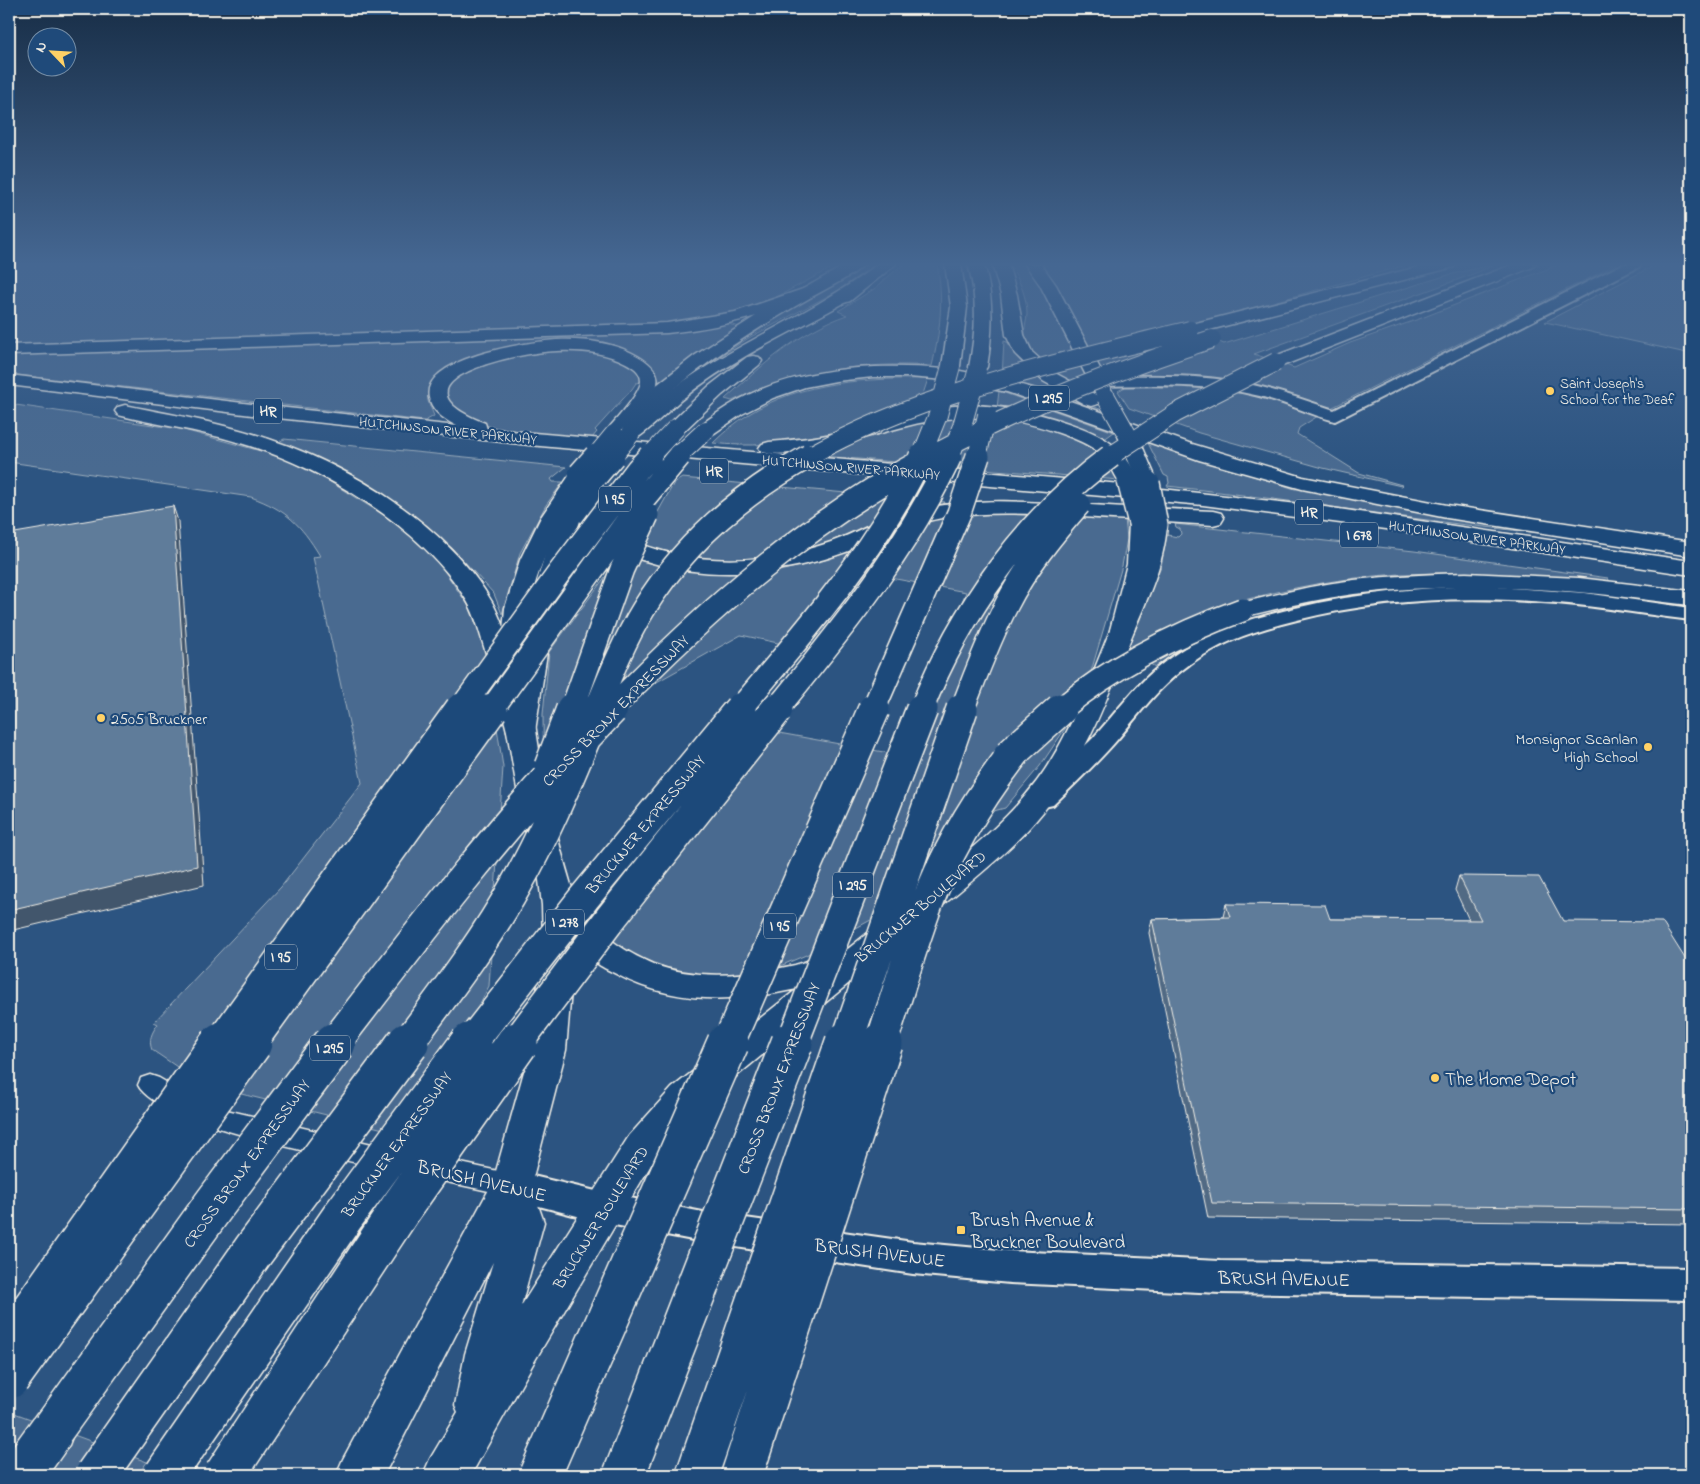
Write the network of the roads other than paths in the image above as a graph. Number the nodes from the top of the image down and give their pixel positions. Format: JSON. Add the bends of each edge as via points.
{"nodes":[{"id":1,"x":501,"y":333,"type":"edge"},
{"id":2,"x":738,"y":333,"type":"edge"},
{"id":3,"x":773,"y":333,"type":"edge"},
{"id":4,"x":793,"y":333,"type":"edge"},
{"id":5,"x":965,"y":333,"type":"edge"},
{"id":6,"x":981,"y":333,"type":"edge"},
{"id":7,"x":1015,"y":333,"type":"edge"},
{"id":8,"x":1074,"y":333,"type":"edge"},
{"id":9,"x":1207,"y":333,"type":"edge"},
{"id":10,"x":1207,"y":333,"type":"edge"},
{"id":11,"x":1350,"y":333,"type":"edge"},
{"id":12,"x":1498,"y":333,"type":"edge"},
{"id":13,"x":1201,"y":335,"type":"junction"},
{"id":14,"x":9,"y":350,"type":"edge"},
{"id":15,"x":973,"y":367,"type":"junction"},
{"id":16,"x":9,"y":380,"type":"edge"},
{"id":17,"x":1103,"y":389,"type":"junction"},
{"id":18,"x":1217,"y":391,"type":"junction"},
{"id":19,"x":9,"y":395,"type":"edge"},
{"id":20,"x":122,"y":410,"type":"junction"},
{"id":21,"x":706,"y":430,"type":"junction"},
{"id":22,"x":622,"y":435,"type":"junction"},
{"id":23,"x":528,"y":438,"type":"junction"},
{"id":24,"x":660,"y":451,"type":"junction"},
{"id":25,"x":588,"y":475,"type":"junction"},
{"id":26,"x":1139,"y":482,"type":"junction"},
{"id":27,"x":1213,"y":518,"type":"junction"},
{"id":28,"x":1691,"y":542,"type":"edge"},
{"id":29,"x":1691,"y":549,"type":"edge"},
{"id":30,"x":1691,"y":568,"type":"edge"},
{"id":31,"x":1691,"y":580,"type":"edge"},
{"id":32,"x":1691,"y":598,"type":"edge"},
{"id":33,"x":1691,"y":614,"type":"edge"},
{"id":34,"x":521,"y":731,"type":"junction"},
{"id":35,"x":1021,"y":744,"type":"junction"},
{"id":36,"x":1010,"y":830,"type":"junction"},
{"id":37,"x":555,"y":880,"type":"junction"},
{"id":38,"x":890,"y":932,"type":"junction"},
{"id":39,"x":860,"y":1004,"type":"junction"},
{"id":40,"x":423,"y":1022,"type":"junction"},
{"id":41,"x":150,"y":1085,"type":"dead end"},
{"id":42,"x":512,"y":1185,"type":"junction"},
{"id":43,"x":604,"y":1208,"type":"junction"},
{"id":44,"x":1691,"y":1284,"type":"edge"},
{"id":45,"x":9,"y":1343,"type":"edge"},
{"id":46,"x":9,"y":1378,"type":"edge"},
{"id":47,"x":473,"y":1426,"type":"junction"},
{"id":48,"x":20,"y":1475,"type":"edge"},
{"id":49,"x":96,"y":1475,"type":"edge"},
{"id":50,"x":165,"y":1475,"type":"edge"},
{"id":51,"x":225,"y":1475,"type":"edge"},
{"id":52,"x":359,"y":1475,"type":"edge"},
{"id":53,"x":446,"y":1475,"type":"edge"},
{"id":54,"x":540,"y":1475,"type":"edge"},
{"id":55,"x":624,"y":1475,"type":"edge"},
{"id":56,"x":697,"y":1475,"type":"edge"},
{"id":57,"x":742,"y":1475,"type":"edge"}],
"edges":[{"from":1,"to":14,"type":"main road"},
{"from":2,"to":22,"type":"main road","via":[[685,370],[638,410]]},
{"from":3,"to":22,"type":"main road","via":[[698,377]]},
{"from":4,"to":45,"type":"main road","number":"I 95","bridge":true,"via":[[715,390],[638,469],[322,900]]},
{"from":5,"to":15,"type":"main road","name":"BRUCKNER EXPRESSWAY","number":"I 278"},
{"from":6,"to":15,"type":"main road","number":"I 95"},
{"from":7,"to":28,"type":"main road","via":[[1024,354],[1069,390],[1206,441],[1382,489],[1464,506]]},
{"from":8,"to":17,"type":"main road","name":"BRUCKNER BOULEVARD"},
{"from":9,"to":13,"type":"main road"},
{"from":10,"to":13,"type":"main road","name":"CROSS BRONX EXPRESSWAY","number":"I 295"},
{"from":11,"to":18,"type":"main road","name":"CROSS BRONX EXPRESSWAY","number":"I 295","bridge":true,"via":[[1276,362]]},
{"from":12,"to":17,"type":"street","via":[[1335,416],[1262,391],[1224,384],[1177,380]]},
{"from":13,"to":40,"type":"main road","bridge":true,"via":[[983,383],[893,414],[800,459],[723,515],[677,562],[640,614],[536,849],[492,925]]},
{"from":13,"to":48,"type":"main road","name":"CROSS BRONX EXPRESSWAY","number":"I 295","bridge":true,"via":[[987,426],[876,486],[805,535],[737,588],[688,632],[591,731],[417,936],[305,1082]]},
{"from":15,"to":50,"type":"main road","name":"BRUCKNER EXPRESSWAY","number":"I 278","bridge":true,"via":[[938,415],[895,504],[856,563],[474,1038],[352,1204]]},
{"from":15,"to":51,"type":"main road","name":"BRUCKNER EXPRESSWAY","number":"I 278","bridge":true,"via":[[963,423],[945,467],[884,569],[819,657],[610,919],[508,1055],[355,1275]]},
{"from":15,"to":54,"type":"main road","number":"I 95","bridge":true,"via":[[989,398],[984,433],[959,513]]},
{"from":16,"to":23,"type":"main road","name":"HUTCHINSON RIVER PARKWAY","number":"HR","via":[[271,412]]},
{"from":17,"to":26,"type":"main road","name":"BRUCKNER BOULEVARD","bridge":true,"via":[[1128,436]]},
{"from":18,"to":39,"type":"main road","bridge":true,"via":[[1149,438],[1102,479],[1050,538],[1008,601],[958,719]]},
{"from":18,"to":55,"type":"main road","name":"CROSS BRONX EXPRESSWAY","number":"I 295","bridge":true,"via":[[1142,435],[1072,488],[1010,555],[954,640],[922,710]]},
{"from":19,"to":20,"type":"main road","name":"HUTCHINSON RIVER PARKWAY","number":"HR"},
{"from":20,"to":27,"type":"main road","name":"HUTCHINSON RIVER PARKWAY","number":"HR","via":[[483,450],[974,492]]},
{"from":20,"to":34,"type":"main road","via":[[221,431],[289,453],[352,486],[410,526],[446,559],[478,600],[490,625]]},
{"from":21,"to":29,"type":"main road","via":[[743,404],[803,383],[876,372],[946,374],[1021,390],[1208,457],[1302,482],[1424,507]]},
{"from":21,"to":40,"type":"main road","bridge":true,"via":[[670,477],[631,546],[564,731],[505,875],[474,938]]},
{"from":21,"to":46,"type":"main road","bridge":true,"via":[[676,458],[638,505]]},
{"from":22,"to":23,"type":"main road","via":[[651,379],[640,364],[615,353],[569,346],[512,351],[464,366],[440,385],[436,396],[438,403],[453,418],[487,430]]},
{"from":22,"to":25,"type":"main road","bridge":true},
{"from":23,"to":24,"type":"main road","name":"HUTCHINSON RIVER PARKWAY","number":"HR"},
{"from":24,"to":26,"type":"main road","via":[[794,446],[923,416],[980,413],[1033,419],[1082,435],[1116,456]]},
{"from":24,"to":30,"type":"main road","name":"HUTCHINSON RIVER PARKWAY","number":"HR","via":[[1219,501]]},
{"from":25,"to":27,"type":"main road","via":[[587,510],[601,534],[653,556],[713,566],[802,558],[900,522],[966,508],[1035,508]]},
{"from":25,"to":34,"type":"main road","via":[[560,542],[544,604]]},
{"from":26,"to":36,"type":"main road","name":"BRUCKNER BOULEVARD","bridge":true,"via":[[1153,503],[1148,524],[1152,558],[1087,715],[1066,756],[1043,792]]},
{"from":27,"to":31,"type":"main road","number":"I 678","via":[[1497,552]]},
{"from":32,"to":35,"type":"main road","bridge":true,"via":[[1562,584],[1433,580],[1338,588],[1279,600],[1242,610],[1174,637],[1115,669],[1067,703]]},
{"from":33,"to":36,"type":"street","via":[[1577,598],[1452,591],[1360,601],[1262,623],[1208,644],[1172,666],[1080,765]]},
{"from":34,"to":37,"type":"main road","via":[[537,818]]},
{"from":35,"to":39,"type":"main road","bridge":true,"via":[[975,792],[948,830],[906,906]]},
{"from":35,"to":57,"type":"main road","bridge":true,"via":[[988,785],[963,825],[925,908]]},
{"from":36,"to":38,"type":"main road","name":"BRUCKNER BOULEVARD"},
{"from":37,"to":38,"type":"main road","via":[[579,926],[614,960],[652,976],[699,986],[739,988],[800,976],[848,957]]},
{"from":37,"to":42,"type":"main road","via":[[559,943],[548,1050]]},
{"from":38,"to":43,"type":"main road","name":"BRUCKNER BOULEVARD","via":[[685,1098],[642,1146]]},
{"from":39,"to":56,"type":"main road","bridge":true},
{"from":40,"to":49,"type":"main road","bridge":true,"via":[[227,1287]]},
{"from":41,"to":42,"type":"street","name":"BRUSH AVENUE","via":[[184,1105],[219,1119]]},
{"from":42,"to":43,"type":"street","name":"BRUSH AVENUE"},
{"from":42,"to":47,"type":"main road","via":[[524,1222],[487,1354]]},
{"from":42,"to":52,"type":"main road"},
{"from":43,"to":44,"type":"street","name":"BRUSH AVENUE","via":[[703,1227],[913,1258],[1010,1267],[1230,1277]]},
{"from":43,"to":47,"type":"main road","name":"BRUCKNER BOULEVARD"},
{"from":47,"to":53,"type":"main road","name":"BRUCKNER BOULEVARD"}]}
